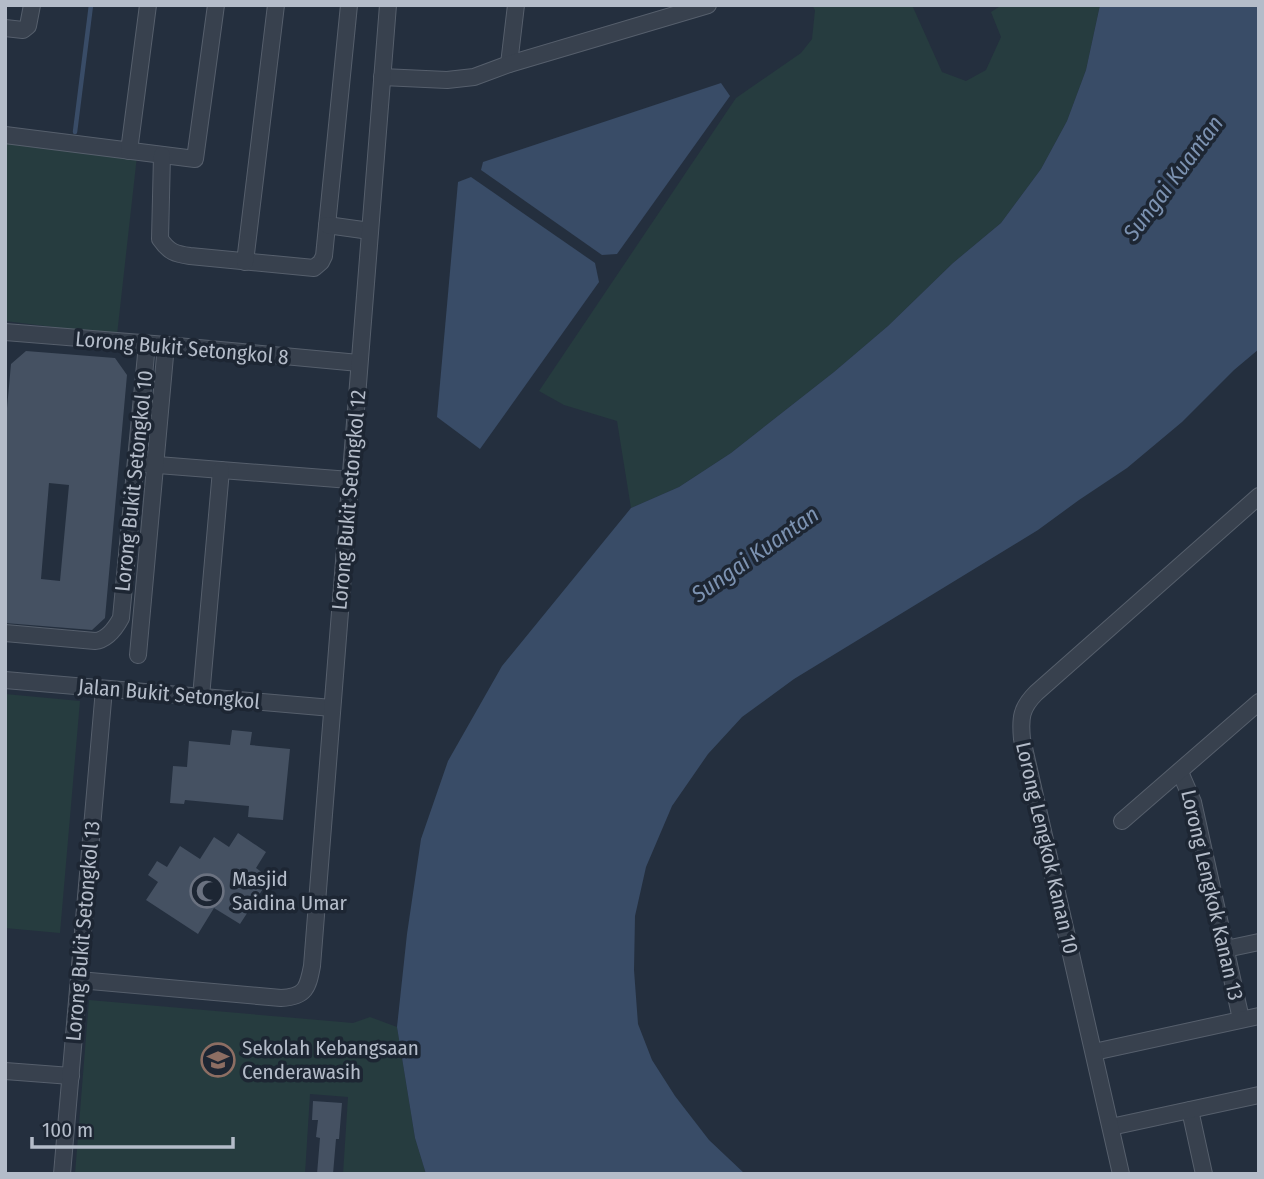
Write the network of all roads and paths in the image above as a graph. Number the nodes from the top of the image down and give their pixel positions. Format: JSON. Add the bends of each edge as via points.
{"nodes":[{"id":1,"x":32,"y":5,"type":"edge"},
{"id":2,"x":148,"y":5,"type":"edge"},
{"id":3,"x":216,"y":5,"type":"edge"},
{"id":4,"x":276,"y":5,"type":"edge"},
{"id":5,"x":349,"y":5,"type":"edge"},
{"id":6,"x":388,"y":5,"type":"edge"},
{"id":7,"x":516,"y":5,"type":"edge"},
{"id":8,"x":708,"y":5,"type":"edge"},
{"id":9,"x":5,"y":28,"type":"edge"},
{"id":10,"x":509,"y":64,"type":"junction"},
{"id":11,"x":382,"y":77,"type":"junction"},
{"id":12,"x":5,"y":135,"type":"edge"},
{"id":13,"x":129,"y":151,"type":"junction"},
{"id":14,"x":162,"y":155,"type":"junction"},
{"id":15,"x":327,"y":225,"type":"junction"},
{"id":16,"x":370,"y":231,"type":"junction"},
{"id":17,"x":245,"y":262,"type":"junction"},
{"id":18,"x":5,"y":332,"type":"edge"},
{"id":19,"x":147,"y":344,"type":"junction"},
{"id":20,"x":166,"y":345,"type":"junction"},
{"id":21,"x":359,"y":363,"type":"junction"},
{"id":22,"x":136,"y":463,"type":"junction"},
{"id":23,"x":156,"y":465,"type":"junction"},
{"id":24,"x":221,"y":470,"type":"junction"},
{"id":25,"x":350,"y":480,"type":"junction"},
{"id":26,"x":1259,"y":496,"type":"edge"},
{"id":27,"x":5,"y":633,"type":"edge"},
{"id":28,"x":138,"y":655,"type":"dead end"},
{"id":29,"x":5,"y":680,"type":"edge"},
{"id":30,"x":104,"y":689,"type":"junction"},
{"id":31,"x":201,"y":697,"type":"junction"},
{"id":32,"x":1259,"y":702,"type":"edge"},
{"id":33,"x":332,"y":708,"type":"junction"},
{"id":34,"x":1180,"y":772,"type":"junction"},
{"id":35,"x":1122,"y":821,"type":"dead end"},
{"id":36,"x":1259,"y":942,"type":"edge"},
{"id":37,"x":1226,"y":949,"type":"junction"},
{"id":38,"x":79,"y":980,"type":"junction"},
{"id":39,"x":1259,"y":1016,"type":"edge"},
{"id":40,"x":1241,"y":1019,"type":"junction"},
{"id":41,"x":1094,"y":1052,"type":"junction"},
{"id":42,"x":5,"y":1070,"type":"edge"},
{"id":43,"x":71,"y":1076,"type":"junction"},
{"id":44,"x":1259,"y":1095,"type":"edge"},
{"id":45,"x":1190,"y":1110,"type":"junction"},
{"id":46,"x":1111,"y":1128,"type":"junction"},
{"id":47,"x":62,"y":1174,"type":"edge"},
{"id":48,"x":1121,"y":1174,"type":"edge"},
{"id":49,"x":1205,"y":1174,"type":"edge"}],
"edges":[{"from":1,"to":9,"type":"street","via":[[28,26],[23,30]]},
{"from":2,"to":13,"type":"street"},
{"from":3,"to":14,"type":"street","via":[[195,159]]},
{"from":4,"to":17,"type":"street"},
{"from":5,"to":15,"type":"street"},
{"from":6,"to":11,"type":"street","name":"Lorong Bukit Setongkol 12"},
{"from":7,"to":10,"type":"street"},
{"from":8,"to":10,"type":"street"},
{"from":10,"to":11,"type":"street","via":[[474,77],[447,80]]},
{"from":11,"to":16,"type":"street","name":"Lorong Bukit Setongkol 12"},
{"from":12,"to":13,"type":"street"},
{"from":13,"to":14,"type":"street"},
{"from":14,"to":17,"type":"street","via":[[160,239],[166,247],[175,254]]},
{"from":15,"to":16,"type":"street"},
{"from":15,"to":17,"type":"street","via":[[324,256],[314,268]]},
{"from":16,"to":21,"type":"street","name":"Lorong Bukit Setongkol 12"},
{"from":18,"to":19,"type":"street","name":"Lorong Bukit Setongkol 8"},
{"from":19,"to":20,"type":"street","name":"Lorong Bukit Setongkol 8"},
{"from":19,"to":22,"type":"street","name":"Lorong Bukit Setongkol 10"},
{"from":20,"to":21,"type":"street","name":"Lorong Bukit Setongkol 8"},
{"from":20,"to":23,"type":"street"},
{"from":21,"to":25,"type":"street","name":"Lorong Bukit Setongkol 12"},
{"from":22,"to":23,"type":"street"},
{"from":22,"to":27,"type":"street","name":"Lorong Bukit Setongkol 10","via":[[121,618],[116,627],[103,640],[95,641]]},
{"from":23,"to":24,"type":"street"},
{"from":23,"to":28,"type":"street"},
{"from":24,"to":25,"type":"street"},
{"from":24,"to":31,"type":"street"},
{"from":25,"to":33,"type":"street","name":"Lorong Bukit Setongkol 12"},
{"from":26,"to":41,"type":"street","name":"Lorong Lengkok Kanan 10","via":[[1036,693],[1022,714],[1022,739]]},
{"from":29,"to":30,"type":"street","name":"Jalan Bukit Setongkol"},
{"from":30,"to":31,"type":"street","name":"Jalan Bukit Setongkol"},
{"from":30,"to":38,"type":"street","name":"Lorong Bukit Setongkol 13"},
{"from":31,"to":33,"type":"street","name":"Jalan Bukit Setongkol"},
{"from":32,"to":34,"type":"street"},
{"from":33,"to":38,"type":"street","name":"Lorong Bukit Setongkol 12","via":[[312,966],[302,993],[281,998]]},
{"from":34,"to":35,"type":"street"},
{"from":34,"to":37,"type":"street","name":"Lorong Lengkok Kanan 13","via":[[1193,802]]},
{"from":36,"to":37,"type":"street"},
{"from":37,"to":40,"type":"street","name":"Lorong Lengkok Kanan 13"},
{"from":38,"to":43,"type":"street","name":"Lorong Bukit Setongkol 13"},
{"from":39,"to":40,"type":"street"},
{"from":40,"to":41,"type":"street"},
{"from":41,"to":46,"type":"street","name":"Lorong Lengkok Kanan 10"},
{"from":42,"to":43,"type":"street"},
{"from":43,"to":47,"type":"street","name":"Lorong Bukit Setongkol 13"},
{"from":44,"to":45,"type":"street"},
{"from":45,"to":46,"type":"street"},
{"from":45,"to":49,"type":"street"},
{"from":46,"to":48,"type":"street","name":"Lorong Lengkok Kanan 10"}]}
